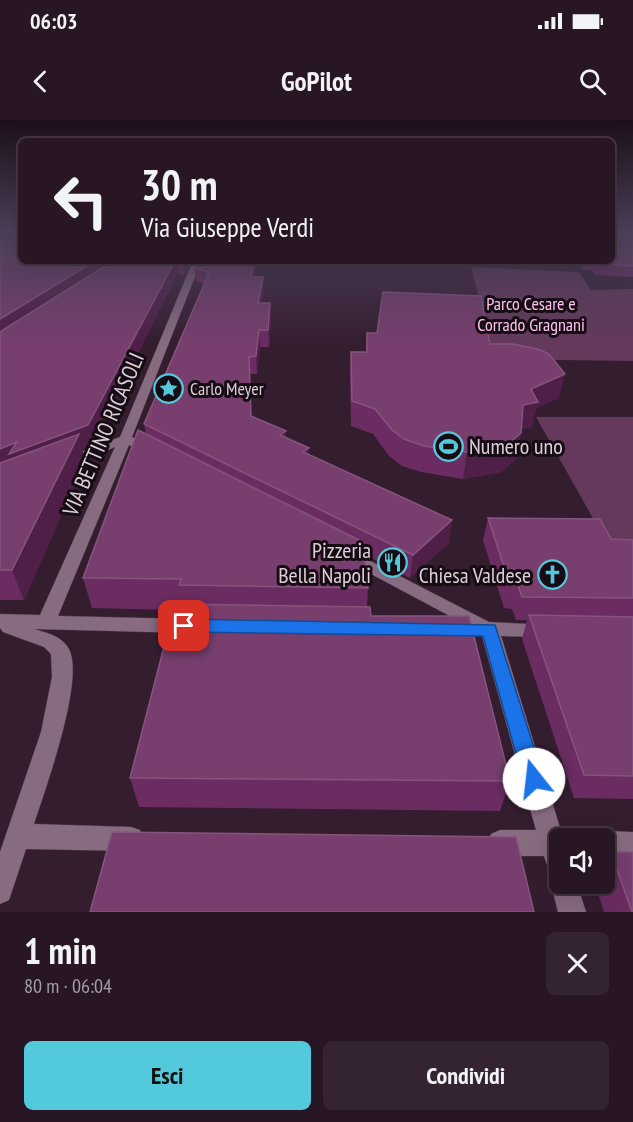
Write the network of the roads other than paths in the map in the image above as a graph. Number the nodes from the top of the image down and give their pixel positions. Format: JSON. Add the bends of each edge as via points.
{"nodes":[{"id":1,"x":194,"y":269,"type":"edge"},
{"id":2,"x":125,"y":439,"type":"junction"},
{"id":3,"x":169,"y":460,"type":"edge"},
{"id":4,"x":51,"y":468,"type":"edge"},
{"id":5,"x":336,"y":548,"type":"edge"},
{"id":6,"x":46,"y":623,"type":"junction"},
{"id":7,"x":0,"y":624,"type":"edge"},
{"id":8,"x":208,"y":626,"type":"edge"},
{"id":9,"x":431,"y":629,"type":"edge"},
{"id":10,"x":489,"y":629,"type":"junction"},
{"id":11,"x":561,"y":630,"type":"edge"},
{"id":12,"x":551,"y":828,"type":"edge"},
{"id":13,"x":18,"y":836,"type":"junction"},
{"id":14,"x":146,"y":840,"type":"edge"},
{"id":15,"x":482,"y":843,"type":"edge"},
{"id":16,"x":549,"y":843,"type":"edge"},
{"id":17,"x":615,"y":844,"type":"edge"},
{"id":18,"x":633,"y":845,"type":"edge"},
{"id":19,"x":0,"y":891,"type":"edge"},
{"id":20,"x":567,"y":894,"type":"edge"},
{"id":21,"x":572,"y":912,"type":"edge"}],
"edges":[{"from":1,"to":2,"type":"street","name":"VIA BETTINO RICASOLI"},
{"from":2,"to":3,"type":"street"},
{"from":2,"to":4,"type":"street"},
{"from":2,"to":6,"type":"street","name":"VIA BETTINO RICASOLI"},
{"from":5,"to":10,"type":"street"},
{"from":6,"to":7,"type":"street"},
{"from":6,"to":8,"type":"street"},
{"from":7,"to":13,"type":"street","via":[[51,642],[61,651],[63,663],[52,732]]},
{"from":9,"to":10,"type":"street"},
{"from":10,"to":11,"type":"street"},
{"from":10,"to":12,"type":"street"},
{"from":13,"to":14,"type":"street"},
{"from":13,"to":19,"type":"street"},
{"from":15,"to":16,"type":"street"},
{"from":17,"to":18,"type":"street"},
{"from":20,"to":21,"type":"street"}]}
